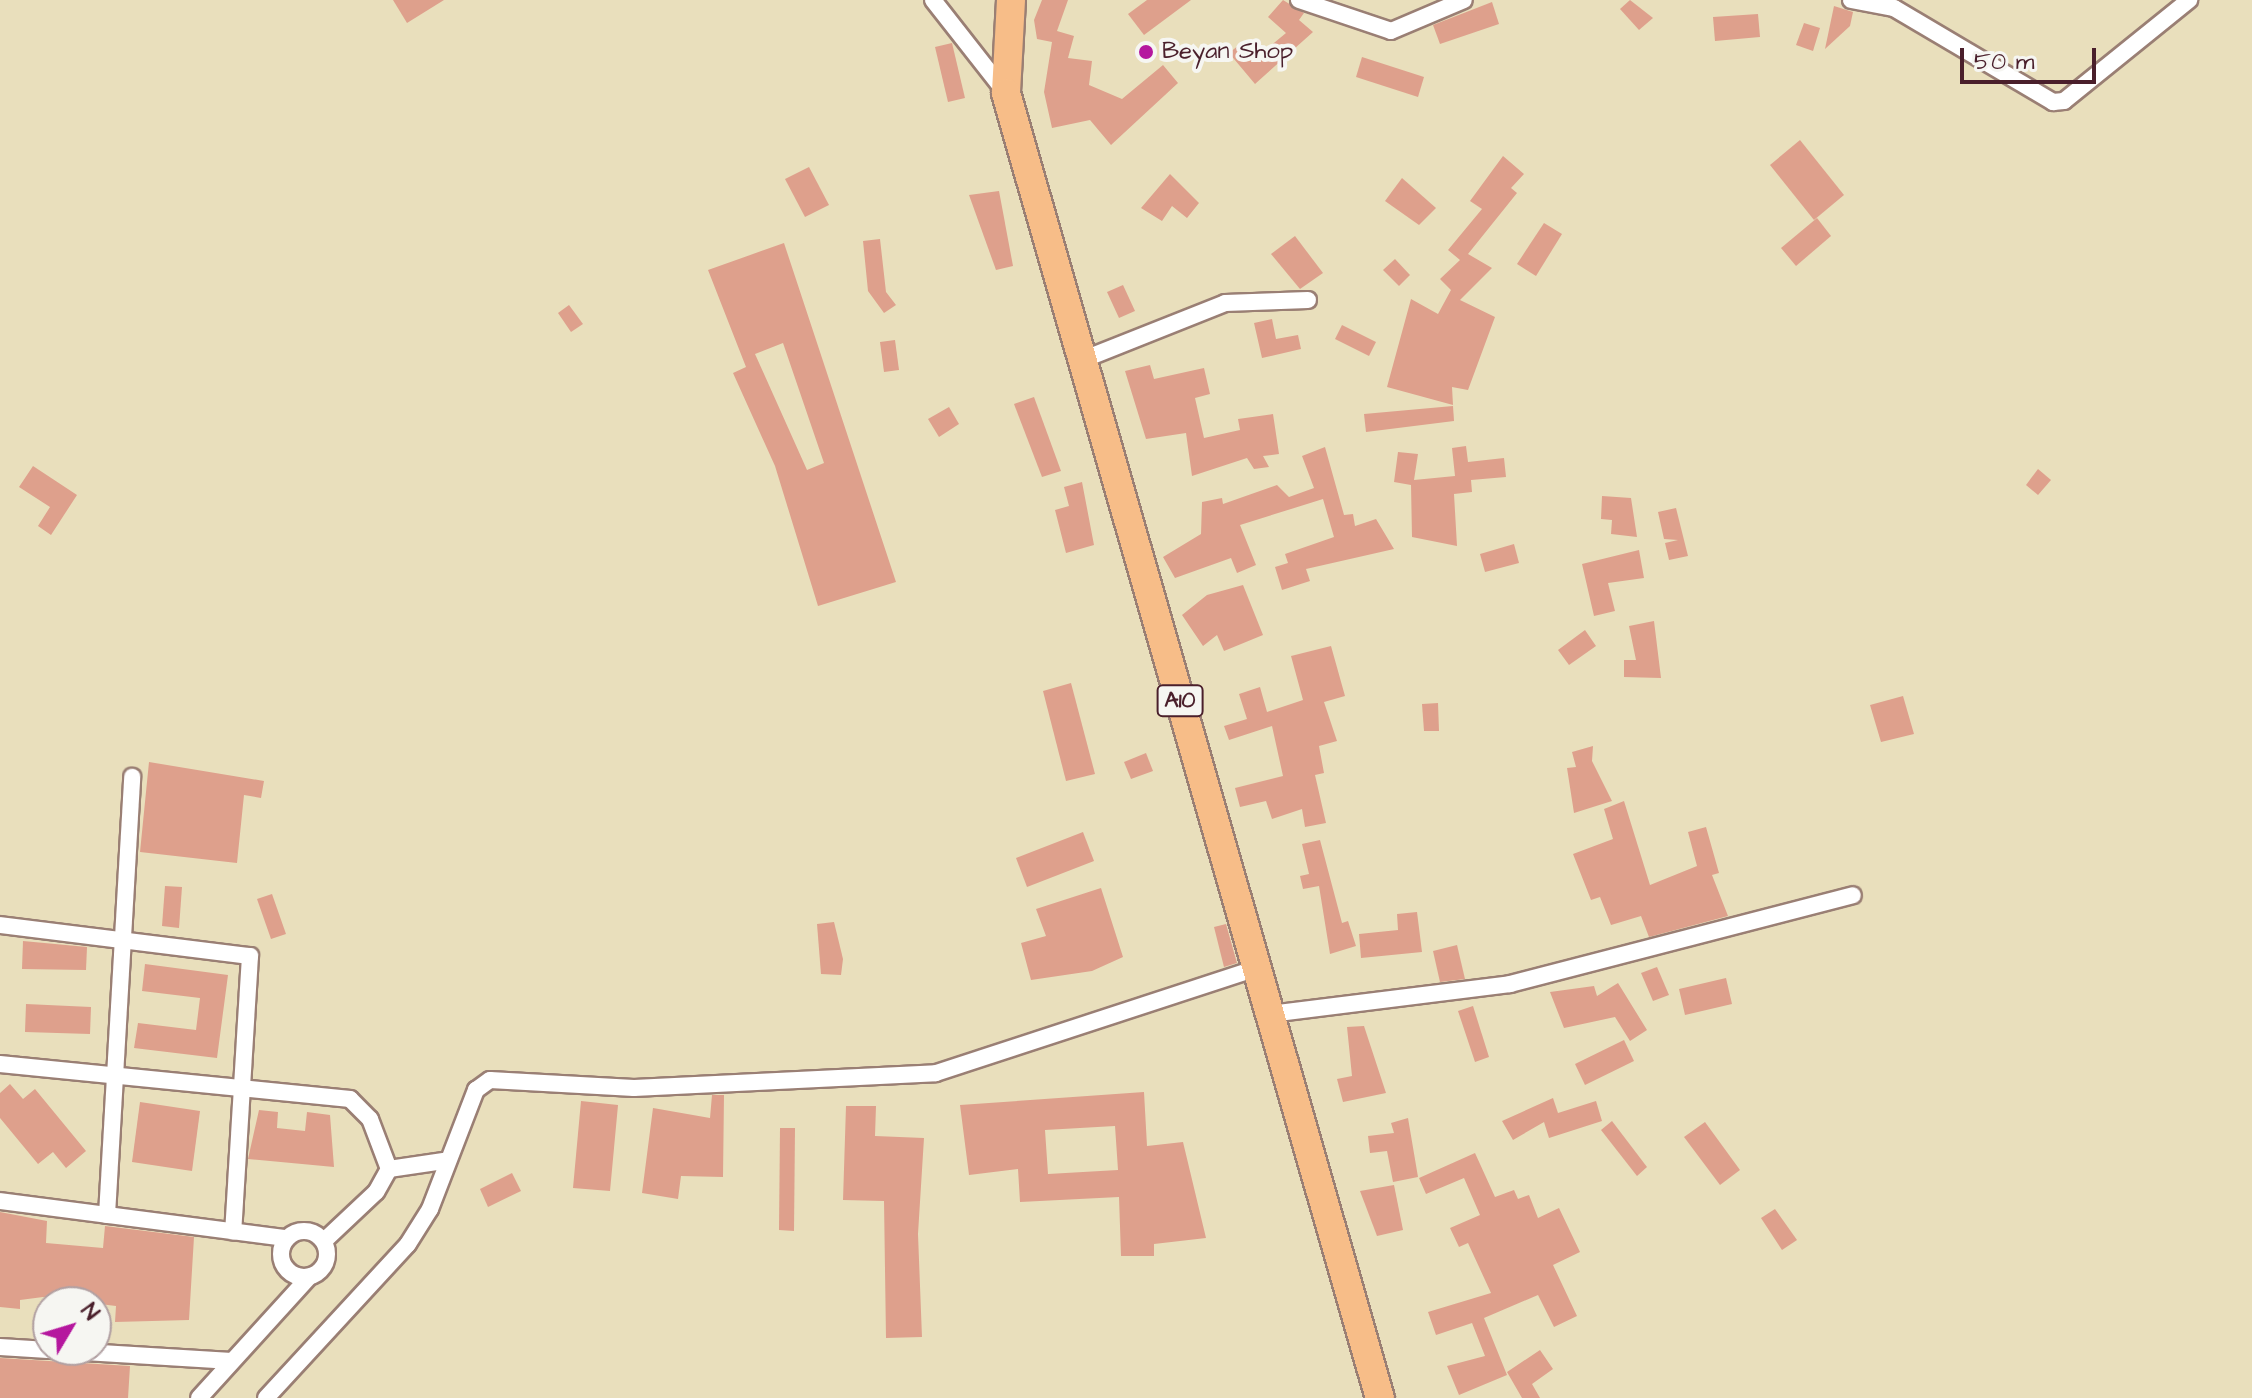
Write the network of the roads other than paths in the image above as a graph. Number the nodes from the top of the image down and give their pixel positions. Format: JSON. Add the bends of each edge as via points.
{"nodes":[{"id":1,"x":933,"y":0,"type":"edge"},
{"id":2,"x":1011,"y":0,"type":"edge"},
{"id":3,"x":1299,"y":0,"type":"edge"},
{"id":4,"x":1464,"y":0,"type":"edge"},
{"id":5,"x":1851,"y":0,"type":"edge"},
{"id":6,"x":2189,"y":0,"type":"edge"},
{"id":7,"x":1006,"y":93,"type":"junction"},
{"id":8,"x":1308,"y":300,"type":"dead end"},
{"id":9,"x":1082,"y":360,"type":"junction"},
{"id":10,"x":132,"y":777,"type":"dead end"},
{"id":11,"x":1853,"y":895,"type":"dead end"},
{"id":12,"x":0,"y":925,"type":"edge"},
{"id":13,"x":122,"y":937,"type":"junction"},
{"id":14,"x":1257,"y":968,"type":"junction"},
{"id":15,"x":1270,"y":1014,"type":"junction"},
{"id":16,"x":0,"y":1064,"type":"edge"},
{"id":17,"x":111,"y":1075,"type":"junction"},
{"id":18,"x":246,"y":1092,"type":"junction"},
{"id":19,"x":443,"y":1161,"type":"junction"},
{"id":20,"x":389,"y":1169,"type":"junction"},
{"id":21,"x":0,"y":1201,"type":"edge"},
{"id":22,"x":107,"y":1215,"type":"junction"},
{"id":23,"x":233,"y":1231,"type":"junction"},
{"id":24,"x":286,"y":1238,"type":"junction"},
{"id":25,"x":324,"y":1241,"type":"junction"},
{"id":26,"x":309,"y":1277,"type":"junction"},
{"id":27,"x":0,"y":1347,"type":"edge"},
{"id":28,"x":32,"y":1349,"type":"edge"},
{"id":29,"x":112,"y":1354,"type":"edge"},
{"id":30,"x":232,"y":1361,"type":"junction"},
{"id":31,"x":199,"y":1398,"type":"edge"},
{"id":32,"x":266,"y":1398,"type":"edge"},
{"id":33,"x":1380,"y":1398,"type":"edge"}],
"edges":[{"from":1,"to":7,"type":"street"},
{"from":2,"to":7,"type":"highway","number":"A10"},
{"from":3,"to":4,"type":"street","via":[[1391,31]]},
{"from":5,"to":6,"type":"street","via":[[1894,8],[2053,102],[2064,101]]},
{"from":7,"to":9,"type":"highway","number":"A10"},
{"from":8,"to":9,"type":"street","via":[[1225,303]]},
{"from":9,"to":14,"type":"highway","number":"A10"},
{"from":10,"to":13,"type":"street"},
{"from":11,"to":15,"type":"street","via":[[1510,984]]},
{"from":12,"to":13,"type":"street"},
{"from":13,"to":17,"type":"street"},
{"from":13,"to":18,"type":"street","via":[[250,956]]},
{"from":14,"to":15,"type":"highway","number":"A10"},
{"from":14,"to":19,"type":"street","via":[[936,1073],[634,1088],[490,1080],[476,1090]]},
{"from":15,"to":33,"type":"highway","number":"A10"},
{"from":16,"to":17,"type":"street"},
{"from":17,"to":18,"type":"street"},
{"from":17,"to":22,"type":"street"},
{"from":18,"to":20,"type":"street","via":[[350,1099],[370,1119]]},
{"from":18,"to":23,"type":"street"},
{"from":19,"to":20,"type":"street"},
{"from":19,"to":32,"type":"street","via":[[430,1209],[408,1244]]},
{"from":20,"to":25,"type":"street","via":[[376,1192]]},
{"from":21,"to":22,"type":"street"},
{"from":22,"to":23,"type":"street"},
{"from":23,"to":24,"type":"street"},
{"from":24,"to":25,"type":"street","via":[[313,1232]]},
{"from":24,"to":26,"type":"street","via":[[284,1266]]},
{"from":25,"to":26,"type":"street","via":[[328,1256]]},
{"from":26,"to":30,"type":"street"},
{"from":27,"to":28,"type":"street"},
{"from":29,"to":30,"type":"street"},
{"from":30,"to":31,"type":"street"}]}
